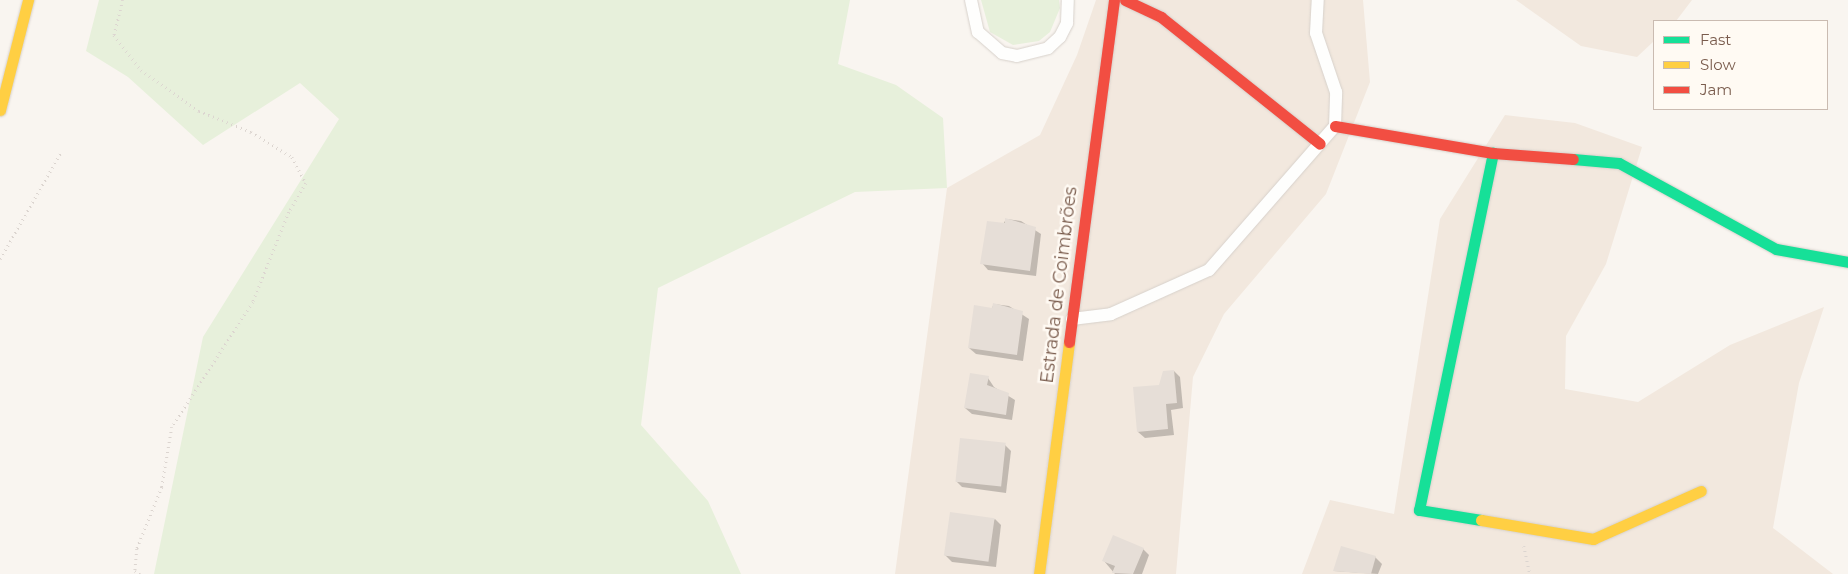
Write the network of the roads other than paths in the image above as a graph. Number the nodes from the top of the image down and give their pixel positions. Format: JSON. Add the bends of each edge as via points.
{"nodes":[{"id":1,"x":28,"y":0,"type":"edge"},
{"id":2,"x":971,"y":0,"type":"edge"},
{"id":3,"x":1068,"y":0,"type":"edge"},
{"id":4,"x":1114,"y":0,"type":"edge"},
{"id":5,"x":1125,"y":0,"type":"edge"},
{"id":6,"x":1318,"y":0,"type":"edge"},
{"id":7,"x":0,"y":110,"type":"edge"},
{"id":8,"x":1335,"y":126,"type":"junction"},
{"id":9,"x":1320,"y":144,"type":"junction"},
{"id":10,"x":1493,"y":153,"type":"junction"},
{"id":11,"x":1848,"y":262,"type":"edge"},
{"id":12,"x":1072,"y":319,"type":"junction"},
{"id":13,"x":1701,"y":491,"type":"dead end"},
{"id":14,"x":1039,"y":574,"type":"edge"}],
"edges":[{"from":1,"to":7,"type":"main road"},
{"from":2,"to":3,"type":"street","via":[[978,32],[995,48],[1017,56],[1048,48],[1060,37],[1067,22]]},
{"from":4,"to":12,"type":"main road","name":"Estrada de Coimbrões"},
{"from":5,"to":9,"type":"main road","via":[[1161,17]]},
{"from":6,"to":8,"type":"street","via":[[1316,33],[1336,92]]},
{"from":8,"to":9,"type":"street"},
{"from":8,"to":10,"type":"main road"},
{"from":9,"to":12,"type":"street","via":[[1209,270],[1111,314]]},
{"from":10,"to":11,"type":"main road","via":[[1619,162],[1776,249]]},
{"from":10,"to":13,"type":"main road","via":[[1419,510],[1593,539]]},
{"from":12,"to":14,"type":"main road","name":"Estrada de Coimbrões"}]}
